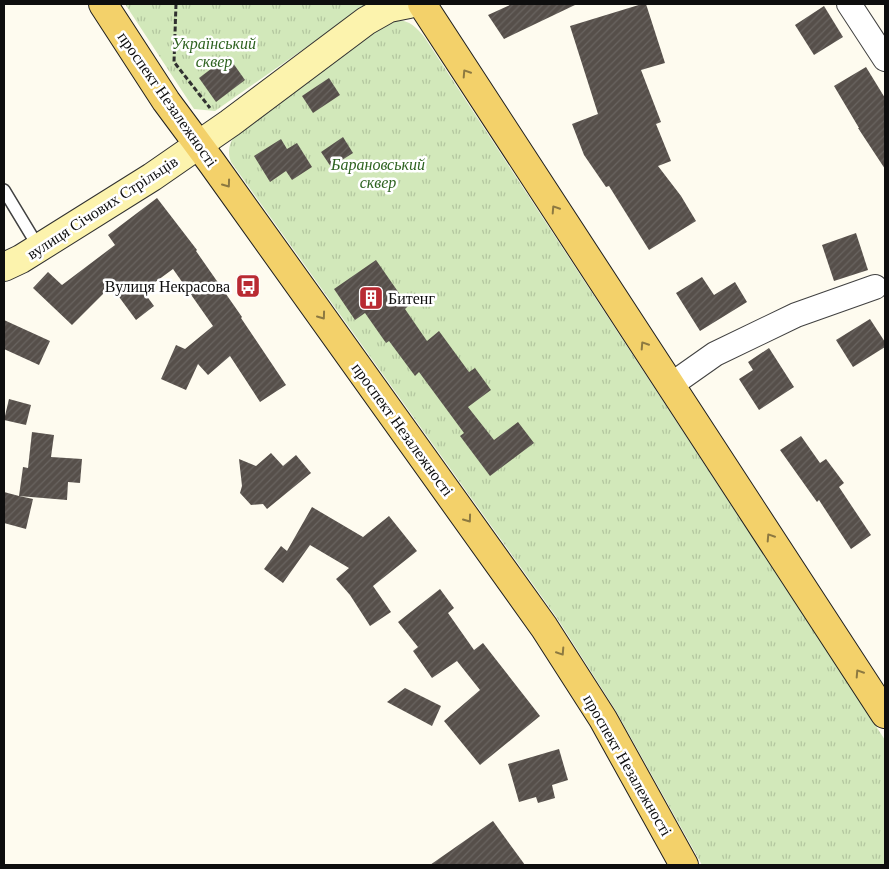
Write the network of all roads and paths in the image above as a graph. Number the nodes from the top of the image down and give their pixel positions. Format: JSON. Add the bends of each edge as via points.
{"nodes":[{"id":1,"x":103,"y":4,"type":"edge"},
{"id":2,"x":176,"y":4,"type":"edge"},
{"id":3,"x":409,"y":4,"type":"edge"},
{"id":4,"x":422,"y":4,"type":"edge"},
{"id":5,"x":850,"y":4,"type":"edge"},
{"id":6,"x":885,"y":58,"type":"edge"},
{"id":7,"x":213,"y":113,"type":"dead end"},
{"id":8,"x":199,"y":145,"type":"junction"},
{"id":9,"x":4,"y":190,"type":"edge"},
{"id":10,"x":39,"y":248,"type":"junction"},
{"id":11,"x":4,"y":267,"type":"edge"},
{"id":12,"x":4,"y":278,"type":"edge"},
{"id":13,"x":875,"y":287,"type":"dead end"},
{"id":14,"x":671,"y":385,"type":"junction"},
{"id":15,"x":885,"y":714,"type":"edge"},
{"id":16,"x":684,"y":865,"type":"edge"}],
"edges":[{"from":1,"to":8,"type":"main road","name":"проспект Незалежності","via":[[166,101]]},
{"from":2,"to":7,"type":"path","via":[[174,62]]},
{"from":3,"to":8,"type":"main road","name":"вулиця Січових Стрільців","via":[[389,8],[366,21]]},
{"from":14,"to":4,"type":"main road","one_way":true},
{"from":5,"to":6,"type":"street"},
{"from":8,"to":10,"type":"main road","name":"вулиця Січових Стрільців"},
{"from":8,"to":16,"type":"main road","name":"проспект Незалежності","one_way":true,"via":[[544,627],[603,719]]},
{"from":9,"to":10,"type":"lane"},
{"from":10,"to":11,"type":"main road","name":"вулиця Січових Стрільців"},
{"from":10,"to":12,"type":"main road"},
{"from":13,"to":14,"type":"street","via":[[796,315],[715,354]]},
{"from":15,"to":14,"type":"main road","one_way":true}]}
